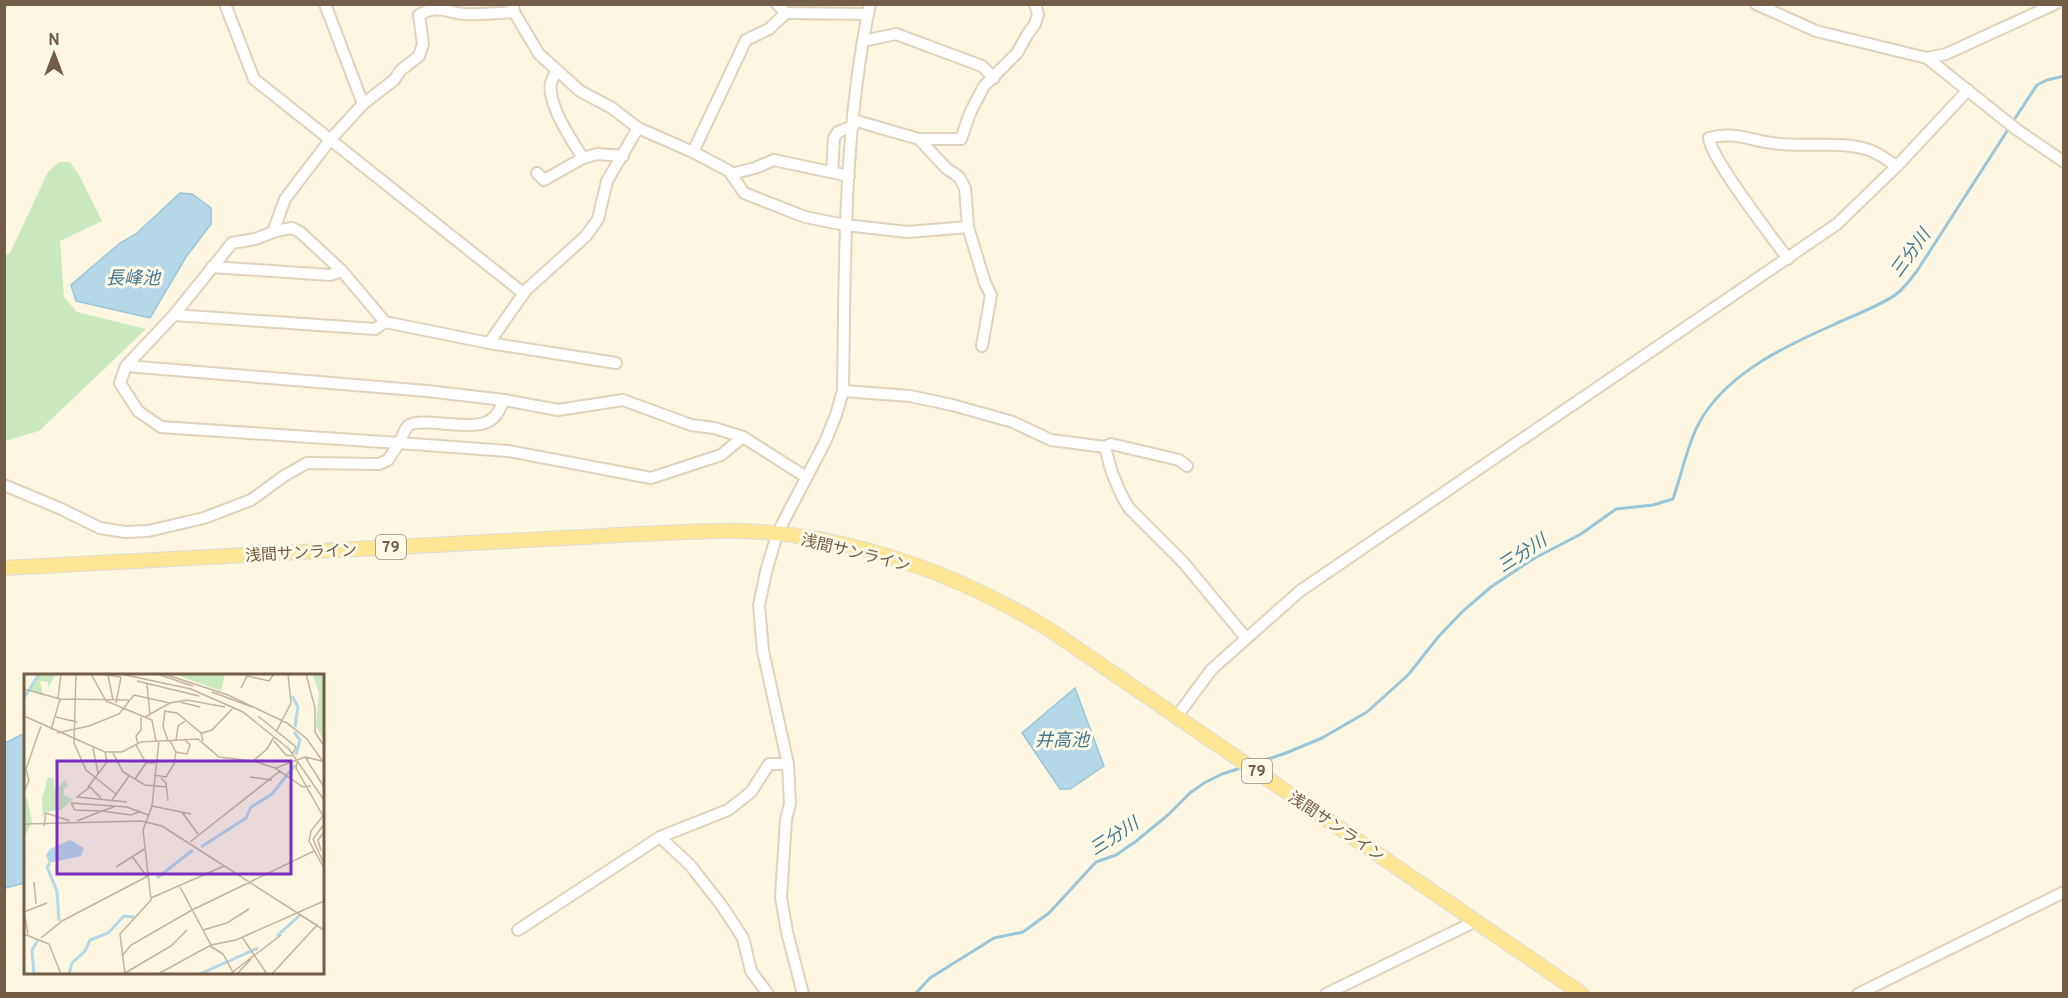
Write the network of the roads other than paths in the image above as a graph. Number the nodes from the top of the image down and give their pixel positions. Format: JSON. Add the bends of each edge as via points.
{"nodes":[{"id":1,"x":225,"y":4,"type":"edge"},
{"id":2,"x":325,"y":4,"type":"edge"},
{"id":3,"x":777,"y":4,"type":"edge"},
{"id":4,"x":1035,"y":4,"type":"edge"},
{"id":5,"x":1756,"y":4,"type":"edge"},
{"id":6,"x":2055,"y":4,"type":"edge"},
{"id":7,"x":445,"y":7,"type":"edge"},
{"id":8,"x":514,"y":8,"type":"edge"},
{"id":9,"x":869,"y":9,"type":"edge"},
{"id":10,"x":786,"y":13,"type":"junction"},
{"id":11,"x":863,"y":41,"type":"junction"},
{"id":12,"x":1927,"y":58,"type":"junction"},
{"id":13,"x":557,"y":70,"type":"junction"},
{"id":14,"x":994,"y":78,"type":"junction"},
{"id":15,"x":1968,"y":90,"type":"junction"},
{"id":16,"x":363,"y":104,"type":"junction"},
{"id":17,"x":853,"y":123,"type":"junction"},
{"id":18,"x":638,"y":128,"type":"junction"},
{"id":19,"x":919,"y":138,"type":"junction"},
{"id":20,"x":330,"y":140,"type":"junction"},
{"id":21,"x":693,"y":152,"type":"junction"},
{"id":22,"x":623,"y":156,"type":"junction"},
{"id":23,"x":583,"y":158,"type":"junction"},
{"id":24,"x":2064,"y":162,"type":"edge"},
{"id":25,"x":1897,"y":166,"type":"junction"},
{"id":26,"x":832,"y":172,"type":"junction"},
{"id":27,"x":537,"y":173,"type":"dead end"},
{"id":28,"x":731,"y":174,"type":"junction"},
{"id":29,"x":849,"y":176,"type":"junction"},
{"id":30,"x":846,"y":225,"type":"junction"},
{"id":31,"x":968,"y":226,"type":"junction"},
{"id":32,"x":273,"y":232,"type":"junction"},
{"id":33,"x":1788,"y":259,"type":"junction"},
{"id":34,"x":212,"y":267,"type":"junction"},
{"id":35,"x":342,"y":271,"type":"junction"},
{"id":36,"x":523,"y":293,"type":"junction"},
{"id":37,"x":174,"y":315,"type":"junction"},
{"id":38,"x":385,"y":321,"type":"junction"},
{"id":39,"x":489,"y":343,"type":"junction"},
{"id":40,"x":982,"y":346,"type":"dead end"},
{"id":41,"x":616,"y":363,"type":"dead end"},
{"id":42,"x":126,"y":366,"type":"junction"},
{"id":43,"x":843,"y":391,"type":"junction"},
{"id":44,"x":504,"y":400,"type":"junction"},
{"id":45,"x":743,"y":437,"type":"junction"},
{"id":46,"x":399,"y":443,"type":"junction"},
{"id":47,"x":1105,"y":447,"type":"junction"},
{"id":48,"x":1186,"y":466,"type":"dead end"},
{"id":49,"x":806,"y":477,"type":"junction"},
{"id":50,"x":4,"y":485,"type":"edge"},
{"id":51,"x":777,"y":534,"type":"junction"},
{"id":52,"x":4,"y":568,"type":"edge"},
{"id":53,"x":1246,"y":638,"type":"junction"},
{"id":54,"x":1177,"y":716,"type":"junction"},
{"id":55,"x":788,"y":764,"type":"junction"},
{"id":56,"x":660,"y":837,"type":"junction"},
{"id":57,"x":2064,"y":892,"type":"edge"},
{"id":58,"x":1476,"y":921,"type":"junction"},
{"id":59,"x":518,"y":930,"type":"dead end"},
{"id":60,"x":768,"y":993,"type":"edge"},
{"id":61,"x":803,"y":993,"type":"edge"},
{"id":62,"x":1326,"y":993,"type":"edge"},
{"id":63,"x":1582,"y":993,"type":"edge"},
{"id":64,"x":1858,"y":993,"type":"edge"}],
"edges":[{"from":1,"to":20,"type":"street","via":[[254,79]]},
{"from":2,"to":16,"type":"street"},
{"from":3,"to":10,"type":"street"},
{"from":4,"to":14,"type":"street","via":[[1035,24],[1017,53]]},
{"from":5,"to":12,"type":"street","via":[[1816,31]]},
{"from":6,"to":12,"type":"street","via":[[1947,54]]},
{"from":7,"to":8,"type":"street","via":[[466,14]]},
{"from":7,"to":16,"type":"street","via":[[428,9],[419,15],[423,44],[419,57]]},
{"from":8,"to":13,"type":"street","via":[[539,54]]},
{"from":9,"to":10,"type":"street"},
{"from":9,"to":11,"type":"street"},
{"from":10,"to":21,"type":"street","via":[[769,29],[746,40]]},
{"from":11,"to":14,"type":"street","via":[[897,34],[982,66]]},
{"from":11,"to":17,"type":"street"},
{"from":12,"to":15,"type":"street"},
{"from":13,"to":18,"type":"street","via":[[580,91]]},
{"from":13,"to":23,"type":"street","via":[[551,93],[567,133]]},
{"from":14,"to":19,"type":"street","via":[[984,86],[961,139]]},
{"from":15,"to":24,"type":"street"},
{"from":15,"to":25,"type":"street"},
{"from":16,"to":20,"type":"street"},
{"from":17,"to":19,"type":"street"},
{"from":17,"to":26,"type":"street","via":[[834,138]]},
{"from":17,"to":29,"type":"street"},
{"from":18,"to":21,"type":"street"},
{"from":18,"to":22,"type":"street"},
{"from":19,"to":31,"type":"street","via":[[959,177],[965,188]]},
{"from":20,"to":32,"type":"street","via":[[285,199]]},
{"from":20,"to":36,"type":"street"},
{"from":21,"to":28,"type":"street"},
{"from":22,"to":23,"type":"street","via":[[597,154]]},
{"from":22,"to":36,"type":"street","via":[[608,181],[598,219],[586,236]]},
{"from":23,"to":27,"type":"street","via":[[544,180]]},
{"from":25,"to":33,"type":"street","via":[[1837,224]]},
{"from":25,"to":33,"type":"street","via":[[1870,150],[1850,146],[1773,143],[1722,134],[1709,138],[1721,165]]},
{"from":26,"to":28,"type":"street","via":[[774,160]]},
{"from":26,"to":29,"type":"street"},
{"from":28,"to":30,"type":"street","via":[[744,193],[805,217]]},
{"from":29,"to":30,"type":"street"},
{"from":30,"to":31,"type":"street","via":[[908,232]]},
{"from":30,"to":43,"type":"street"},
{"from":31,"to":40,"type":"street","via":[[992,295]]},
{"from":32,"to":34,"type":"street","via":[[231,243]]},
{"from":32,"to":35,"type":"street","via":[[292,228],[300,232]]},
{"from":33,"to":53,"type":"street","via":[[1300,591]]},
{"from":34,"to":35,"type":"street","via":[[330,275]]},
{"from":34,"to":37,"type":"street"},
{"from":35,"to":38,"type":"street"},
{"from":36,"to":39,"type":"street"},
{"from":37,"to":38,"type":"street","via":[[375,329]]},
{"from":37,"to":42,"type":"street"},
{"from":38,"to":39,"type":"street"},
{"from":39,"to":41,"type":"street"},
{"from":42,"to":44,"type":"street"},
{"from":42,"to":46,"type":"street","via":[[120,382],[138,411],[161,427]]},
{"from":43,"to":47,"type":"street","via":[[910,396],[1013,422],[1051,440]]},
{"from":43,"to":49,"type":"street","via":[[825,442]]},
{"from":44,"to":45,"type":"street","via":[[558,410],[623,400],[691,425]]},
{"from":44,"to":46,"type":"street","via":[[498,414],[488,422],[418,422],[408,426]]},
{"from":45,"to":46,"type":"street","via":[[721,455],[651,478],[508,451]]},
{"from":45,"to":49,"type":"street"},
{"from":46,"to":50,"type":"street","via":[[388,460],[379,464],[306,463],[250,500],[204,518],[148,531],[100,528]]},
{"from":47,"to":48,"type":"street","via":[[1111,444],[1154,453]]},
{"from":47,"to":53,"type":"street","via":[[1112,473],[1129,508],[1184,562]]},
{"from":49,"to":51,"type":"street"},
{"from":51,"to":52,"type":"main road","name":"浅間サンライン","number":"79","via":[[648,533]]},
{"from":51,"to":54,"type":"main road","name":"浅間サンライン","number":"79","via":[[895,559],[975,590],[1050,630]]},
{"from":51,"to":55,"type":"street","via":[[760,595],[759,621],[762,651]]},
{"from":53,"to":54,"type":"street","via":[[1212,669]]},
{"from":54,"to":58,"type":"main road","name":"浅間サンライン","number":"79"},
{"from":55,"to":56,"type":"street","via":[[769,764],[751,792],[728,810]]},
{"from":55,"to":61,"type":"street","via":[[790,804],[781,897]]},
{"from":56,"to":59,"type":"street"},
{"from":56,"to":60,"type":"street","via":[[690,865],[722,906],[743,938],[750,971]]},
{"from":57,"to":64,"type":"street"},
{"from":58,"to":62,"type":"street"},
{"from":58,"to":63,"type":"main road","name":"浅間サンライン","number":"79"}]}
